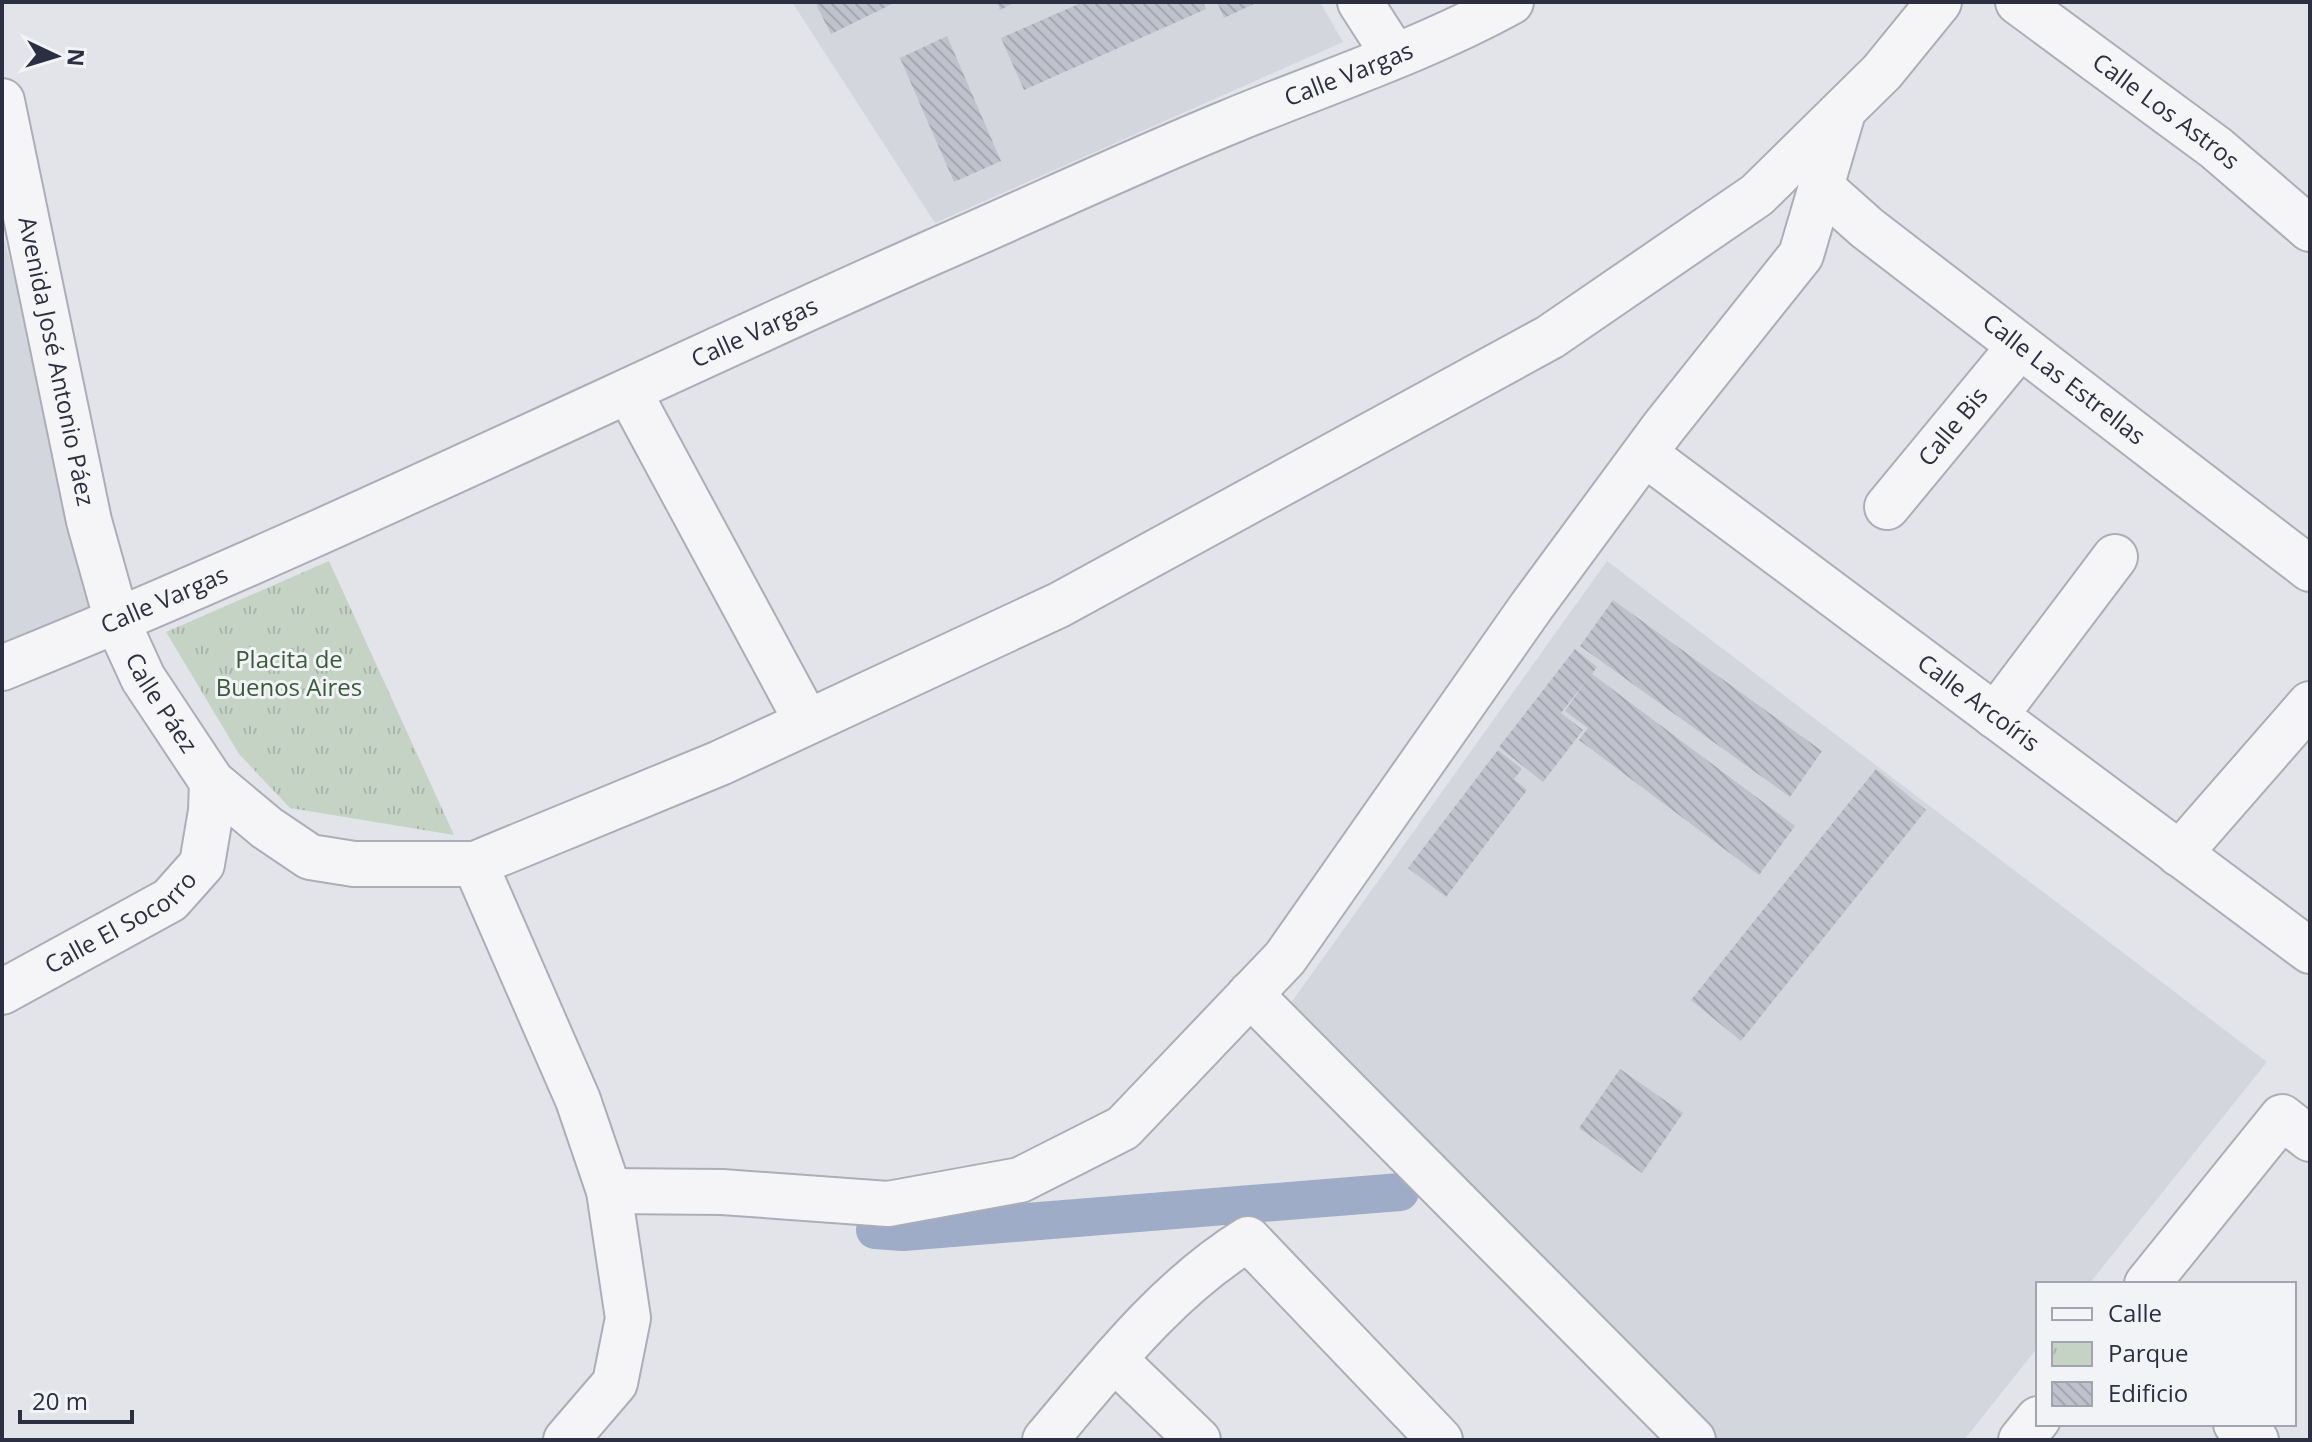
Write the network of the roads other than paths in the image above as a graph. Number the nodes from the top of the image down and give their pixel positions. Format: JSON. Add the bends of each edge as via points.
{"nodes":[{"id":1,"x":1360,"y":2,"type":"edge"},
{"id":2,"x":1511,"y":2,"type":"edge"},
{"id":3,"x":1939,"y":2,"type":"edge"},
{"id":4,"x":2018,"y":2,"type":"edge"},
{"id":5,"x":1394,"y":55,"type":"junction"},
{"id":6,"x":2,"y":101,"type":"edge"},
{"id":7,"x":1844,"y":110,"type":"junction"},
{"id":8,"x":1821,"y":187,"type":"junction"},
{"id":9,"x":2310,"y":229,"type":"edge"},
{"id":10,"x":2020,"y":346,"type":"junction"},
{"id":11,"x":629,"y":392,"type":"junction"},
{"id":12,"x":1645,"y":454,"type":"junction"},
{"id":13,"x":1887,"y":507,"type":"dead end"},
{"id":14,"x":2115,"y":557,"type":"dead end"},
{"id":15,"x":2310,"y":569,"type":"edge"},
{"id":16,"x":117,"y":621,"type":"junction"},
{"id":17,"x":2,"y":668,"type":"edge"},
{"id":18,"x":2310,"y":704,"type":"edge"},
{"id":19,"x":1995,"y":716,"type":"junction"},
{"id":20,"x":807,"y":722,"type":"junction"},
{"id":21,"x":212,"y":782,"type":"junction"},
{"id":22,"x":2179,"y":854,"type":"junction"},
{"id":23,"x":475,"y":864,"type":"junction"},
{"id":24,"x":2310,"y":951,"type":"edge"},
{"id":25,"x":2,"y":992,"type":"edge"},
{"id":26,"x":1250,"y":994,"type":"junction"},
{"id":27,"x":2296,"y":1128,"type":"edge"},
{"id":28,"x":609,"y":1191,"type":"junction"},
{"id":29,"x":2149,"y":1282,"type":"edge"},
{"id":30,"x":1114,"y":1359,"type":"junction"},
{"id":31,"x":2036,"y":1421,"type":"edge"},
{"id":32,"x":2238,"y":1426,"type":"edge"},
{"id":33,"x":566,"y":1440,"type":"edge"},
{"id":34,"x":1045,"y":1440,"type":"edge"},
{"id":35,"x":1198,"y":1440,"type":"edge"},
{"id":36,"x":1440,"y":1440,"type":"edge"},
{"id":37,"x":1693,"y":1440,"type":"edge"},
{"id":38,"x":2021,"y":1440,"type":"edge"},
{"id":39,"x":2256,"y":1440,"type":"edge"}],
"edges":[{"from":1,"to":5,"type":"street"},
{"from":2,"to":5,"type":"street","name":"Calle Vargas"},
{"from":3,"to":7,"type":"street"},
{"from":4,"to":9,"type":"street","name":"Calle Los Astros","via":[[2216,148]]},
{"from":5,"to":11,"type":"street","name":"Calle Vargas","via":[[1180,143]]},
{"from":6,"to":16,"type":"street","name":"Avenida José Antonio Páez","via":[[89,521]]},
{"from":7,"to":8,"type":"street"},
{"from":7,"to":20,"type":"street","via":[[1757,195],[1550,337],[1059,605]]},
{"from":8,"to":10,"type":"street","name":"Calle Las Estrellas"},
{"from":8,"to":12,"type":"street","via":[[1801,255]]},
{"from":10,"to":13,"type":"street","name":"Calle Bis"},
{"from":10,"to":15,"type":"street","name":"Calle Las Estrellas"},
{"from":11,"to":16,"type":"street","name":"Calle Vargas"},
{"from":11,"to":20,"type":"street"},
{"from":12,"to":19,"type":"street","name":"Calle Arcoíris"},
{"from":12,"to":26,"type":"street","via":[[1285,958]]},
{"from":14,"to":19,"type":"street"},
{"from":16,"to":17,"type":"street","name":"Calle Vargas"},
{"from":16,"to":21,"type":"street","name":"Calle Páez","via":[[143,678]]},
{"from":18,"to":22,"type":"street"},
{"from":19,"to":22,"type":"street","name":"Calle Arcoíris"},
{"from":20,"to":23,"type":"street"},
{"from":21,"to":23,"type":"street","name":"Calle Páez","via":[[310,857],[354,864]]},
{"from":21,"to":25,"type":"street","name":"Calle El Socorro","via":[[202,864],[170,900]]},
{"from":22,"to":24,"type":"street","name":"Calle Arcoíris"},
{"from":23,"to":28,"type":"street","via":[[578,1100]]},
{"from":26,"to":28,"type":"street","via":[[1123,1128],[1020,1180],[888,1204],[722,1192]]},
{"from":26,"to":37,"type":"street"},
{"from":27,"to":29,"type":"street"},
{"from":28,"to":33,"type":"street","via":[[628,1318],[615,1383]]},
{"from":30,"to":34,"type":"street"},
{"from":30,"to":35,"type":"street"},
{"from":30,"to":36,"type":"street","via":[[1207,1267],[1248,1239]]},
{"from":31,"to":38,"type":"street"},
{"from":32,"to":39,"type":"street"}]}
